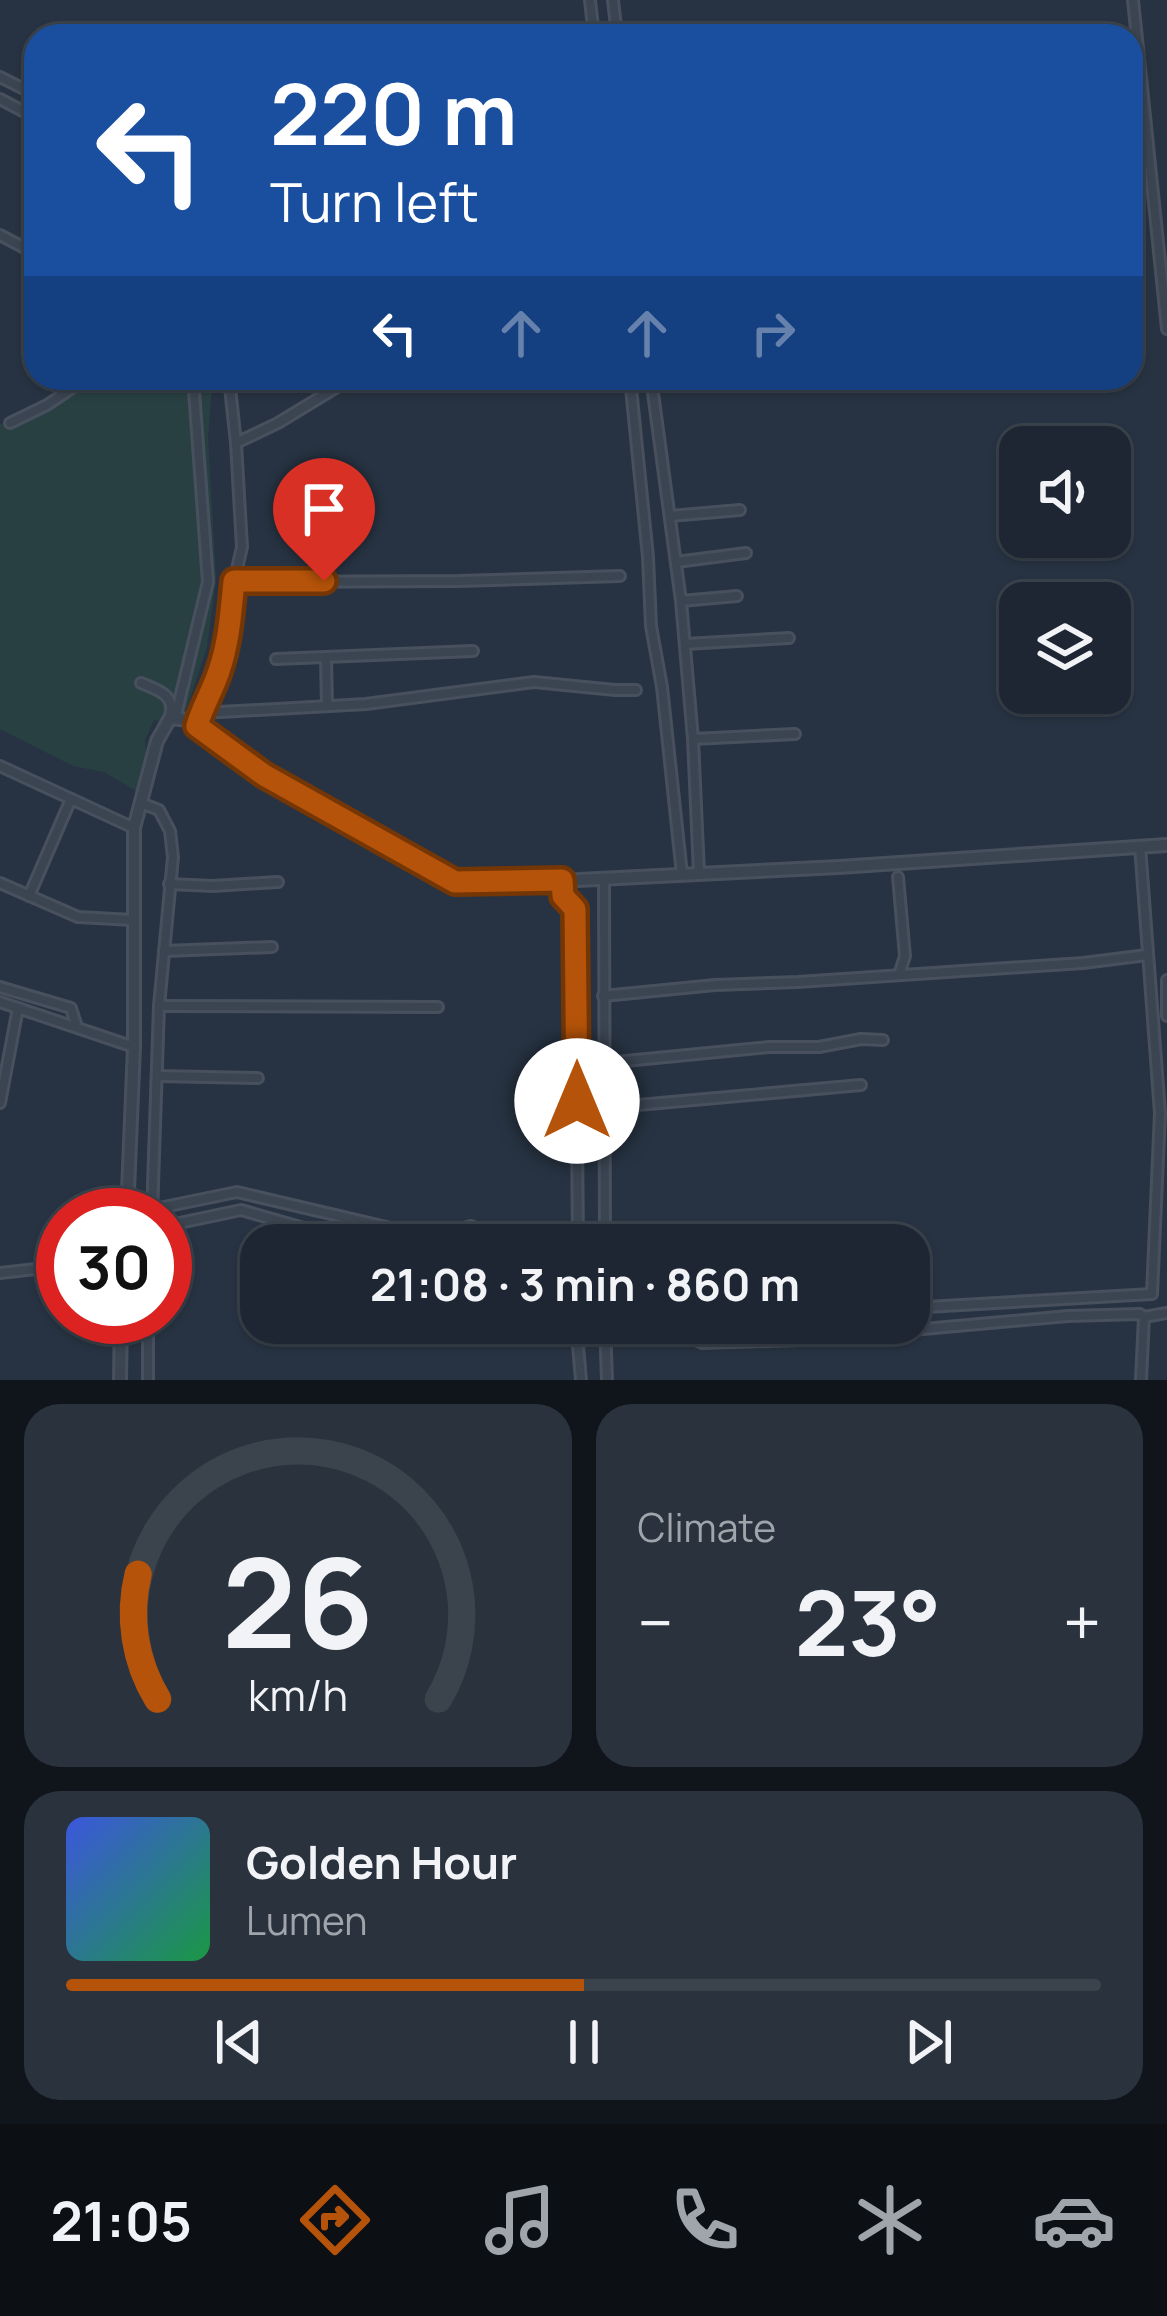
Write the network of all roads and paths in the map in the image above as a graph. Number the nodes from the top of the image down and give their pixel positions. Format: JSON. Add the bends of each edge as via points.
{"nodes":[{"id":1,"x":1143,"y":97,"type":"edge"},
{"id":2,"x":1167,"y":200,"type":"edge"},
{"id":3,"x":1155,"y":202,"type":"junction"},
{"id":4,"x":1167,"y":329,"type":"edge"},
{"id":5,"x":69,"y":390,"type":"edge"},
{"id":6,"x":193,"y":390,"type":"edge"},
{"id":7,"x":230,"y":390,"type":"edge"},
{"id":8,"x":332,"y":390,"type":"edge"},
{"id":9,"x":631,"y":390,"type":"edge"},
{"id":10,"x":653,"y":390,"type":"edge"},
{"id":11,"x":10,"y":423,"type":"dead end"},
{"id":12,"x":236,"y":443,"type":"junction"},
{"id":13,"x":740,"y":510,"type":"dead end"},
{"id":14,"x":670,"y":516,"type":"junction"},
{"id":15,"x":746,"y":553,"type":"dead end"},
{"id":16,"x":676,"y":562,"type":"junction"},
{"id":17,"x":620,"y":576,"type":"dead end"},
{"id":18,"x":234,"y":581,"type":"junction"},
{"id":19,"x":736,"y":596,"type":"dead end"},
{"id":20,"x":681,"y":601,"type":"junction"},
{"id":21,"x":789,"y":638,"type":"dead end"},
{"id":22,"x":685,"y":644,"type":"junction"},
{"id":23,"x":473,"y":651,"type":"dead end"},
{"id":24,"x":326,"y":658,"type":"junction"},
{"id":25,"x":276,"y":659,"type":"dead end"},
{"id":26,"x":141,"y":683,"type":"dead end"},
{"id":27,"x":636,"y":690,"type":"dead end"},
{"id":28,"x":327,"y":706,"type":"junction"},
{"id":29,"x":173,"y":718,"type":"junction"},
{"id":30,"x":199,"y":720,"type":"junction"},
{"id":31,"x":795,"y":734,"type":"dead end"},
{"id":32,"x":693,"y":739,"type":"junction"},
{"id":33,"x":0,"y":766,"type":"edge"},
{"id":34,"x":71,"y":799,"type":"junction"},
{"id":35,"x":141,"y":803,"type":"junction"},
{"id":36,"x":134,"y":828,"type":"junction"},
{"id":37,"x":1167,"y":844,"type":"edge"},
{"id":38,"x":1140,"y":846,"type":"junction"},
{"id":39,"x":699,"y":873,"type":"junction"},
{"id":40,"x":682,"y":874,"type":"junction"},
{"id":41,"x":898,"y":877,"type":"dead end"},
{"id":42,"x":604,"y":879,"type":"junction"},
{"id":43,"x":562,"y":880,"type":"junction"},
{"id":44,"x":278,"y":882,"type":"dead end"},
{"id":45,"x":0,"y":884,"type":"edge"},
{"id":46,"x":169,"y":884,"type":"junction"},
{"id":47,"x":29,"y":896,"type":"junction"},
{"id":48,"x":133,"y":920,"type":"junction"},
{"id":49,"x":272,"y":947,"type":"dead end"},
{"id":50,"x":164,"y":951,"type":"junction"},
{"id":51,"x":1147,"y":955,"type":"junction"},
{"id":52,"x":899,"y":975,"type":"junction"},
{"id":53,"x":1167,"y":980,"type":"edge"},
{"id":54,"x":0,"y":987,"type":"edge"},
{"id":55,"x":603,"y":996,"type":"junction"},
{"id":56,"x":0,"y":1002,"type":"edge"},
{"id":57,"x":159,"y":1006,"type":"junction"},
{"id":58,"x":438,"y":1007,"type":"dead end"},
{"id":59,"x":18,"y":1008,"type":"junction"},
{"id":60,"x":1167,"y":1016,"type":"edge"},
{"id":61,"x":77,"y":1028,"type":"junction"},
{"id":62,"x":883,"y":1040,"type":"dead end"},
{"id":63,"x":134,"y":1047,"type":"junction"},
{"id":64,"x":604,"y":1063,"type":"junction"},
{"id":65,"x":157,"y":1076,"type":"junction"},
{"id":66,"x":258,"y":1078,"type":"dead end"},
{"id":67,"x":861,"y":1085,"type":"dead end"},
{"id":68,"x":1,"y":1103,"type":"edge"},
{"id":69,"x":604,"y":1108,"type":"junction"},
{"id":70,"x":128,"y":1188,"type":"edge"},
{"id":71,"x":154,"y":1188,"type":"edge"},
{"id":72,"x":192,"y":1203,"type":"edge"},
{"id":73,"x":192,"y":1220,"type":"edge"},
{"id":74,"x":290,"y":1224,"type":"edge"},
{"id":75,"x":374,"y":1224,"type":"edge"},
{"id":76,"x":578,"y":1224,"type":"edge"},
{"id":77,"x":605,"y":1224,"type":"edge"},
{"id":78,"x":36,"y":1269,"type":"edge"},
{"id":79,"x":0,"y":1273,"type":"edge"},
{"id":80,"x":930,"y":1307,"type":"edge"},
{"id":81,"x":1167,"y":1312,"type":"edge"},
{"id":82,"x":1144,"y":1317,"type":"junction"},
{"id":83,"x":930,"y":1328,"type":"edge"},
{"id":84,"x":121,"y":1344,"type":"edge"},
{"id":85,"x":148,"y":1344,"type":"edge"},
{"id":86,"x":577,"y":1344,"type":"edge"},
{"id":87,"x":606,"y":1344,"type":"edge"},
{"id":88,"x":120,"y":1380,"type":"edge"},
{"id":89,"x":148,"y":1380,"type":"edge"},
{"id":90,"x":580,"y":1380,"type":"edge"},
{"id":91,"x":607,"y":1380,"type":"edge"},
{"id":92,"x":1141,"y":1380,"type":"edge"}],
"edges":[{"from":1,"to":3,"type":"street"},
{"from":2,"to":3,"type":"street"},
{"from":3,"to":4,"type":"street"},
{"from":5,"to":11,"type":"street"},
{"from":6,"to":29,"type":"street","via":[[208,582]]},
{"from":7,"to":12,"type":"street"},
{"from":8,"to":12,"type":"street"},
{"from":9,"to":40,"type":"street"},
{"from":10,"to":14,"type":"street"},
{"from":12,"to":18,"type":"street","via":[[242,547]]},
{"from":13,"to":14,"type":"street"},
{"from":14,"to":16,"type":"street"},
{"from":15,"to":16,"type":"street"},
{"from":16,"to":20,"type":"street"},
{"from":17,"to":18,"type":"street"},
{"from":18,"to":30,"type":"street","via":[[230,629]]},
{"from":19,"to":20,"type":"street"},
{"from":20,"to":22,"type":"street"},
{"from":21,"to":22,"type":"street"},
{"from":22,"to":32,"type":"street"},
{"from":23,"to":24,"type":"street"},
{"from":24,"to":25,"type":"street"},
{"from":24,"to":28,"type":"street"},
{"from":26,"to":29,"type":"street","via":[[169,698]]},
{"from":27,"to":28,"type":"street","via":[[534,682]]},
{"from":28,"to":30,"type":"street"},
{"from":29,"to":30,"type":"street"},
{"from":29,"to":35,"type":"street","via":[[157,741]]},
{"from":30,"to":43,"type":"street","via":[[264,775],[455,882]]},
{"from":31,"to":32,"type":"street"},
{"from":32,"to":39,"type":"street"},
{"from":33,"to":34,"type":"street"},
{"from":34,"to":36,"type":"street"},
{"from":34,"to":47,"type":"street"},
{"from":35,"to":36,"type":"street"},
{"from":35,"to":46,"type":"street","via":[[159,810],[170,830]]},
{"from":36,"to":48,"type":"street"},
{"from":37,"to":38,"type":"street"},
{"from":38,"to":39,"type":"street"},
{"from":38,"to":51,"type":"street"},
{"from":39,"to":40,"type":"street"},
{"from":40,"to":42,"type":"street"},
{"from":41,"to":52,"type":"street","via":[[905,956]]},
{"from":42,"to":43,"type":"street"},
{"from":42,"to":55,"type":"street"},
{"from":43,"to":76,"type":"street","via":[[575,909]]},
{"from":44,"to":46,"type":"street"},
{"from":45,"to":47,"type":"street"},
{"from":46,"to":50,"type":"street"},
{"from":47,"to":48,"type":"street","via":[[78,917]]},
{"from":48,"to":63,"type":"street"},
{"from":49,"to":50,"type":"street"},
{"from":50,"to":57,"type":"street"},
{"from":51,"to":52,"type":"street"},
{"from":51,"to":80,"type":"street","via":[[1160,1113],[1152,1294]]},
{"from":52,"to":55,"type":"street"},
{"from":53,"to":60,"type":"street"},
{"from":54,"to":61,"type":"street","via":[[71,1008]]},
{"from":55,"to":64,"type":"street"},
{"from":56,"to":59,"type":"street"},
{"from":57,"to":58,"type":"street"},
{"from":57,"to":65,"type":"street"},
{"from":59,"to":61,"type":"street"},
{"from":59,"to":68,"type":"street"},
{"from":61,"to":63,"type":"street"},
{"from":62,"to":64,"type":"street"},
{"from":63,"to":70,"type":"street"},
{"from":64,"to":69,"type":"street"},
{"from":65,"to":66,"type":"street"},
{"from":65,"to":71,"type":"street"},
{"from":67,"to":69,"type":"street"},
{"from":69,"to":77,"type":"street"},
{"from":72,"to":75,"type":"street","via":[[237,1192]]},
{"from":73,"to":74,"type":"street","via":[[242,1210]]},
{"from":78,"to":79,"type":"street"},
{"from":81,"to":82,"type":"street"},
{"from":82,"to":83,"type":"street"},
{"from":82,"to":92,"type":"street"},
{"from":84,"to":88,"type":"street"},
{"from":85,"to":89,"type":"street"},
{"from":86,"to":90,"type":"street"},
{"from":87,"to":91,"type":"street"}]}
